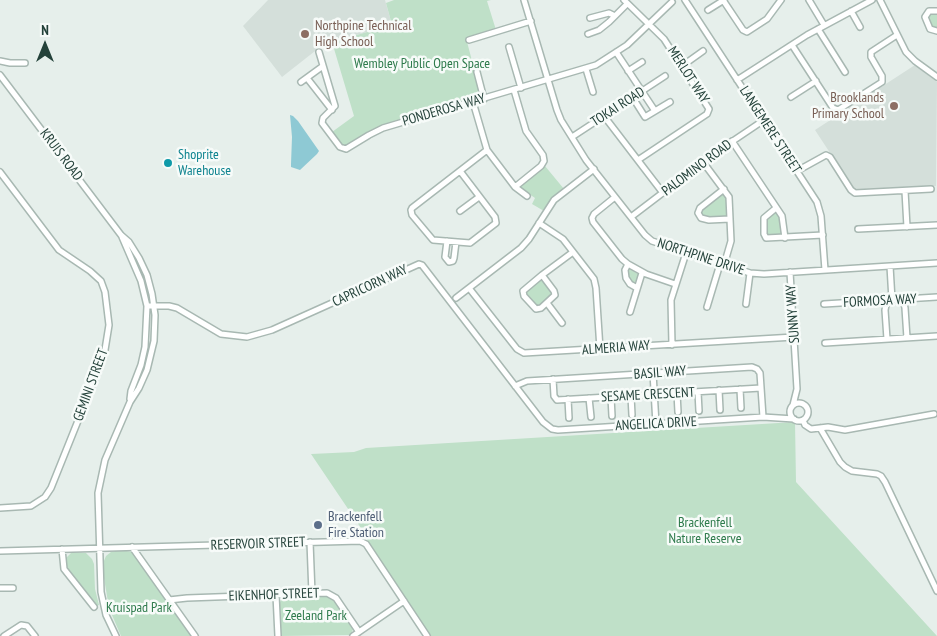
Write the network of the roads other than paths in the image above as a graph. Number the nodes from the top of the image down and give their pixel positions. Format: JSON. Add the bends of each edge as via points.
{"nodes":[{"id":1,"x":524,"y":0,"type":"edge"},
{"id":2,"x":685,"y":0,"type":"edge"},
{"id":3,"x":724,"y":0,"type":"edge"},
{"id":4,"x":781,"y":0,"type":"edge"},
{"id":5,"x":809,"y":0,"type":"edge"},
{"id":6,"x":872,"y":0,"type":"edge"},
{"id":7,"x":880,"y":0,"type":"edge"},
{"id":8,"x":626,"y":2,"type":"edge"},
{"id":9,"x":672,"y":2,"type":"dead end"},
{"id":10,"x":708,"y":10,"type":"dead end"},
{"id":11,"x":851,"y":11,"type":"junction"},
{"id":12,"x":937,"y":11,"type":"edge"},
{"id":13,"x":616,"y":16,"type":"junction"},
{"id":14,"x":590,"y":18,"type":"dead end"},
{"id":15,"x":531,"y":21,"type":"junction"},
{"id":16,"x":648,"y":24,"type":"junction"},
{"id":17,"x":824,"y":25,"type":"junction"},
{"id":18,"x":860,"y":27,"type":"dead end"},
{"id":19,"x":818,"y":29,"type":"junction"},
{"id":20,"x":937,"y":32,"type":"edge"},
{"id":21,"x":588,"y":34,"type":"dead end"},
{"id":22,"x":897,"y":35,"type":"junction"},
{"id":23,"x":469,"y":40,"type":"dead end"},
{"id":24,"x":792,"y":44,"type":"junction"},
{"id":25,"x":509,"y":47,"type":"dead end"},
{"id":26,"x":703,"y":51,"type":"dead end"},
{"id":27,"x":318,"y":52,"type":"dead end"},
{"id":28,"x":616,"y":52,"type":"junction"},
{"id":29,"x":0,"y":61,"type":"edge"},
{"id":30,"x":642,"y":62,"type":"dead end"},
{"id":31,"x":25,"y":63,"type":"dead end"},
{"id":32,"x":323,"y":66,"type":"junction"},
{"id":33,"x":682,"y":66,"type":"junction"},
{"id":34,"x":586,"y":69,"type":"junction"},
{"id":35,"x":628,"y":71,"type":"junction"},
{"id":36,"x":477,"y":72,"type":"dead end"},
{"id":37,"x":845,"y":72,"type":"dead end"},
{"id":38,"x":0,"y":75,"type":"edge"},
{"id":39,"x":665,"y":76,"type":"dead end"},
{"id":40,"x":937,"y":77,"type":"edge"},
{"id":41,"x":307,"y":78,"type":"junction"},
{"id":42,"x":548,"y":80,"type":"junction"},
{"id":43,"x":737,"y":80,"type":"junction"},
{"id":44,"x":816,"y":81,"type":"junction"},
{"id":45,"x":301,"y":82,"type":"dead end"},
{"id":46,"x":3,"y":84,"type":"edge"},
{"id":47,"x":521,"y":88,"type":"junction"},
{"id":48,"x":514,"y":90,"type":"junction"},
{"id":49,"x":593,"y":92,"type":"dead end"},
{"id":50,"x":642,"y":92,"type":"junction"},
{"id":51,"x":791,"y":97,"type":"dead end"},
{"id":52,"x":633,"y":98,"type":"junction"},
{"id":53,"x":484,"y":99,"type":"junction"},
{"id":54,"x":473,"y":102,"type":"junction"},
{"id":55,"x":670,"y":102,"type":"dead end"},
{"id":56,"x":332,"y":110,"type":"junction"},
{"id":57,"x":655,"y":111,"type":"junction"},
{"id":58,"x":604,"y":116,"type":"junction"},
{"id":59,"x":764,"y":120,"type":"junction"},
{"id":60,"x":572,"y":137,"type":"junction"},
{"id":61,"x":732,"y":141,"type":"junction"},
{"id":62,"x":487,"y":150,"type":"junction"},
{"id":63,"x":638,"y":160,"type":"junction"},
{"id":64,"x":703,"y":162,"type":"junction"},
{"id":65,"x":594,"y":169,"type":"junction"},
{"id":66,"x":0,"y":172,"type":"edge"},
{"id":67,"x":460,"y":172,"type":"junction"},
{"id":68,"x":797,"y":172,"type":"junction"},
{"id":69,"x":514,"y":187,"type":"junction"},
{"id":70,"x":724,"y":189,"type":"junction"},
{"id":71,"x":930,"y":189,"type":"dead end"},
{"id":72,"x":904,"y":191,"type":"junction"},
{"id":73,"x":663,"y":193,"type":"junction"},
{"id":74,"x":527,"y":196,"type":"dead end"},
{"id":75,"x":479,"y":197,"type":"junction"},
{"id":76,"x":615,"y":197,"type":"junction"},
{"id":77,"x":776,"y":208,"type":"junction"},
{"id":78,"x":460,"y":211,"type":"dead end"},
{"id":79,"x":631,"y":218,"type":"junction"},
{"id":80,"x":730,"y":219,"type":"junction"},
{"id":81,"x":539,"y":223,"type":"junction"},
{"id":82,"x":937,"y":225,"type":"edge"},
{"id":83,"x":907,"y":227,"type":"junction"},
{"id":84,"x":858,"y":229,"type":"dead end"},
{"id":85,"x":122,"y":235,"type":"junction"},
{"id":86,"x":823,"y":235,"type":"junction"},
{"id":87,"x":784,"y":238,"type":"junction"},
{"id":88,"x":446,"y":242,"type":"junction"},
{"id":89,"x":456,"y":242,"type":"junction"},
{"id":90,"x":573,"y":252,"type":"junction"},
{"id":91,"x":686,"y":253,"type":"junction"},
{"id":92,"x":937,"y":263,"type":"edge"},
{"id":93,"x":628,"y":264,"type":"junction"},
{"id":94,"x":722,"y":264,"type":"junction"},
{"id":95,"x":890,"y":266,"type":"junction"},
{"id":96,"x":825,"y":270,"type":"junction"},
{"id":97,"x":790,"y":272,"type":"junction"},
{"id":98,"x":642,"y":273,"type":"junction"},
{"id":99,"x":750,"y":273,"type":"junction"},
{"id":100,"x":542,"y":275,"type":"junction"},
{"id":101,"x":675,"y":284,"type":"junction"},
{"id":102,"x":469,"y":288,"type":"junction"},
{"id":103,"x":637,"y":288,"type":"junction"},
{"id":104,"x":937,"y":297,"type":"edge"},
{"id":105,"x":456,"y":298,"type":"dead end"},
{"id":106,"x":903,"y":299,"type":"junction"},
{"id":107,"x":889,"y":300,"type":"junction"},
{"id":108,"x":546,"y":303,"type":"junction"},
{"id":109,"x":746,"y":304,"type":"dead end"},
{"id":110,"x":824,"y":304,"type":"dead end"},
{"id":111,"x":146,"y":306,"type":"junction"},
{"id":112,"x":154,"y":306,"type":"junction"},
{"id":113,"x":706,"y":307,"type":"dead end"},
{"id":114,"x":630,"y":312,"type":"dead end"},
{"id":115,"x":562,"y":323,"type":"dead end"},
{"id":116,"x":937,"y":336,"type":"edge"},
{"id":117,"x":794,"y":337,"type":"junction"},
{"id":118,"x":907,"y":338,"type":"junction"},
{"id":119,"x":887,"y":339,"type":"junction"},
{"id":120,"x":825,"y":343,"type":"dead end"},
{"id":121,"x":672,"y":345,"type":"junction"},
{"id":122,"x":600,"y":349,"type":"junction"},
{"id":123,"x":653,"y":373,"type":"junction"},
{"id":124,"x":553,"y":379,"type":"junction"},
{"id":125,"x":515,"y":386,"type":"junction"},
{"id":126,"x":761,"y":388,"type":"junction"},
{"id":127,"x":740,"y":389,"type":"junction"},
{"id":128,"x":797,"y":389,"type":"junction"},
{"id":129,"x":719,"y":390,"type":"junction"},
{"id":130,"x":698,"y":392,"type":"junction"},
{"id":131,"x":677,"y":393,"type":"junction"},
{"id":132,"x":654,"y":394,"type":"junction"},
{"id":133,"x":631,"y":396,"type":"junction"},
{"id":134,"x":610,"y":397,"type":"junction"},
{"id":135,"x":589,"y":398,"type":"junction"},
{"id":136,"x":568,"y":400,"type":"junction"},
{"id":137,"x":130,"y":402,"type":"junction"},
{"id":138,"x":802,"y":404,"type":"junction"},
{"id":139,"x":741,"y":408,"type":"dead end"},
{"id":140,"x":792,"y":408,"type":"junction"},
{"id":141,"x":720,"y":410,"type":"dead end"},
{"id":142,"x":699,"y":411,"type":"dead end"},
{"id":143,"x":678,"y":412,"type":"dead end"},
{"id":144,"x":934,"y":414,"type":"dead end"},
{"id":145,"x":632,"y":415,"type":"dead end"},
{"id":146,"x":612,"y":416,"type":"dead end"},
{"id":147,"x":590,"y":417,"type":"dead end"},
{"id":148,"x":763,"y":417,"type":"junction"},
{"id":149,"x":775,"y":417,"type":"junction"},
{"id":150,"x":570,"y":418,"type":"dead end"},
{"id":151,"x":794,"y":419,"type":"junction"},
{"id":152,"x":803,"y":420,"type":"junction"},
{"id":153,"x":656,"y":424,"type":"junction"},
{"id":154,"x":549,"y":428,"type":"joint"},
{"id":155,"x":820,"y":428,"type":"junction"},
{"id":156,"x":0,"y":508,"type":"edge"},
{"id":157,"x":310,"y":542,"type":"junction"},
{"id":158,"x":132,"y":547,"type":"junction"},
{"id":159,"x":99,"y":548,"type":"junction"},
{"id":160,"x":62,"y":549,"type":"junction"},
{"id":161,"x":0,"y":551,"type":"edge"},
{"id":162,"x":0,"y":588,"type":"edge"},
{"id":163,"x":13,"y":588,"type":"dead end"},
{"id":164,"x":937,"y":591,"type":"edge"},
{"id":165,"x":312,"y":594,"type":"junction"},
{"id":166,"x":276,"y":595,"type":"junction"},
{"id":167,"x":169,"y":600,"type":"junction"},
{"id":168,"x":404,"y":601,"type":"junction"},
{"id":169,"x":94,"y":607,"type":"dead end"},
{"id":170,"x":359,"y":632,"type":"junction"},
{"id":171,"x":4,"y":636,"type":"edge"},
{"id":172,"x":35,"y":636,"type":"edge"},
{"id":173,"x":116,"y":636,"type":"edge"},
{"id":174,"x":195,"y":636,"type":"edge"},
{"id":175,"x":278,"y":636,"type":"edge"},
{"id":176,"x":353,"y":636,"type":"edge"},
{"id":177,"x":427,"y":636,"type":"edge"}],
"edges":[{"from":1,"to":15,"type":"street","name":"NORTHPINE DRIVE"},
{"from":2,"to":43,"type":"street","name":"LANGEMERE STREET"},
{"from":3,"to":4,"type":"street","via":[[746,32],[767,19]]},
{"from":3,"to":10,"type":"street"},
{"from":5,"to":17,"type":"street"},
{"from":6,"to":11,"type":"street"},
{"from":7,"to":22,"type":"street"},
{"from":8,"to":13,"type":"street"},
{"from":8,"to":16,"type":"street","name":"MERLOT WAY"},
{"from":9,"to":16,"type":"street","name":"PONDEROSA WAY"},
{"from":11,"to":17,"type":"street"},
{"from":11,"to":18,"type":"street"},
{"from":12,"to":20,"type":"street","via":[[929,12],[925,18],[930,29]]},
{"from":13,"to":14,"type":"street","via":[[608,13]]},
{"from":13,"to":21,"type":"street","via":[[599,30]]},
{"from":15,"to":23,"type":"street"},
{"from":15,"to":42,"type":"street","name":"NORTHPINE DRIVE"},
{"from":16,"to":28,"type":"street","name":"PONDEROSA WAY"},
{"from":16,"to":33,"type":"street","name":"MERLOT WAY","via":[[664,39]]},
{"from":17,"to":19,"type":"street"},
{"from":19,"to":24,"type":"street"},
{"from":19,"to":37,"type":"street"},
{"from":22,"to":40,"type":"street","via":[[908,56]]},
{"from":22,"to":44,"type":"street","via":[[871,52],[882,82],[842,109],[833,108]]},
{"from":24,"to":43,"type":"street"},
{"from":24,"to":44,"type":"street"},
{"from":25,"to":47,"type":"street"},
{"from":26,"to":33,"type":"street"},
{"from":27,"to":32,"type":"street"},
{"from":28,"to":34,"type":"street","name":"PONDEROSA WAY"},
{"from":28,"to":35,"type":"street"},
{"from":29,"to":31,"type":"street"},
{"from":30,"to":35,"type":"street"},
{"from":32,"to":41,"type":"street"},
{"from":32,"to":56,"type":"street","via":[[334,106]]},
{"from":33,"to":63,"type":"street","name":"MERLOT WAY","via":[[709,112]]},
{"from":34,"to":42,"type":"street","name":"PONDEROSA WAY"},
{"from":34,"to":49,"type":"street"},
{"from":35,"to":50,"type":"street"},
{"from":36,"to":53,"type":"street"},
{"from":38,"to":46,"type":"street","name":"KRUIS ROAD"},
{"from":39,"to":50,"type":"street","name":"TOKAI ROAD"},
{"from":41,"to":45,"type":"street"},
{"from":41,"to":56,"type":"street"},
{"from":42,"to":47,"type":"street","name":"PONDEROSA WAY"},
{"from":42,"to":60,"type":"street","name":"NORTHPINE DRIVE","via":[[559,117]]},
{"from":43,"to":59,"type":"street","name":"LANGEMERE STREET"},
{"from":44,"to":51,"type":"street"},
{"from":46,"to":85,"type":"street","name":"KRUIS ROAD"},
{"from":47,"to":48,"type":"street","name":"PONDEROSA WAY"},
{"from":48,"to":53,"type":"street","name":"PONDEROSA WAY"},
{"from":48,"to":69,"type":"street","via":[[526,131],[544,161]]},
{"from":50,"to":52,"type":"street","name":"TOKAI ROAD"},
{"from":50,"to":57,"type":"street"},
{"from":52,"to":57,"type":"street","via":[[646,117]]},
{"from":52,"to":58,"type":"street","name":"TOKAI ROAD"},
{"from":53,"to":54,"type":"street","name":"PONDEROSA WAY"},
{"from":54,"to":56,"type":"street","name":"PONDEROSA WAY","via":[[383,128],[345,149],[322,123]]},
{"from":54,"to":62,"type":"street"},
{"from":55,"to":57,"type":"street"},
{"from":58,"to":60,"type":"street","name":"TOKAI ROAD"},
{"from":58,"to":63,"type":"street"},
{"from":59,"to":61,"type":"street","name":"PALOMINO ROAD"},
{"from":59,"to":68,"type":"street","name":"LANGEMERE STREET"},
{"from":60,"to":65,"type":"street","name":"NORTHPINE DRIVE"},
{"from":61,"to":64,"type":"street","name":"PALOMINO ROAD"},
{"from":61,"to":77,"type":"street"},
{"from":62,"to":67,"type":"street"},
{"from":62,"to":69,"type":"street"},
{"from":63,"to":73,"type":"street"},
{"from":64,"to":70,"type":"street"},
{"from":64,"to":73,"type":"street","name":"PALOMINO ROAD"},
{"from":65,"to":76,"type":"street","name":"NORTHPINE DRIVE"},
{"from":65,"to":81,"type":"street","via":[[554,200]]},
{"from":66,"to":156,"type":"street","name":"GEMINI STREET","via":[[59,250],[100,281],[109,320],[104,356],[46,497],[31,506]]},
{"from":67,"to":75,"type":"street"},
{"from":67,"to":88,"type":"street","via":[[410,211],[430,238]]},
{"from":68,"to":72,"type":"street","via":[[826,155],[855,193]]},
{"from":68,"to":86,"type":"street","name":"LANGEMERE STREET","via":[[818,205]]},
{"from":69,"to":74,"type":"street"},
{"from":70,"to":80,"type":"street","via":[[729,197]]},
{"from":70,"to":80,"type":"street","via":[[698,213],[708,220]]},
{"from":71,"to":72,"type":"street"},
{"from":72,"to":83,"type":"street"},
{"from":73,"to":79,"type":"street","name":"PALOMINO ROAD"},
{"from":75,"to":78,"type":"street"},
{"from":75,"to":89,"type":"street","via":[[496,218],[496,223],[471,242]]},
{"from":76,"to":79,"type":"street","name":"NORTHPINE DRIVE"},
{"from":76,"to":93,"type":"street","via":[[592,219]]},
{"from":77,"to":87,"type":"street","via":[[783,220]]},
{"from":77,"to":87,"type":"street","via":[[764,218],[764,235],[768,239]]},
{"from":79,"to":91,"type":"street","name":"NORTHPINE DRIVE","via":[[652,241]]},
{"from":80,"to":94,"type":"street","via":[[731,242]]},
{"from":81,"to":90,"type":"street","via":[[561,237]]},
{"from":81,"to":102,"type":"street","via":[[521,248]]},
{"from":82,"to":83,"type":"street"},
{"from":83,"to":84,"type":"street"},
{"from":85,"to":111,"type":"street","name":"KRUIS ROAD","via":[[141,281]]},
{"from":85,"to":112,"type":"street","name":"KRUIS ROAD","via":[[147,275]]},
{"from":86,"to":87,"type":"street"},
{"from":86,"to":96,"type":"street","name":"LANGEMERE STREET"},
{"from":88,"to":89,"type":"street"},
{"from":88,"to":89,"type":"street","via":[[445,257],[449,262],[453,261]]},
{"from":90,"to":100,"type":"street"},
{"from":90,"to":122,"type":"street","via":[[596,285]]},
{"from":91,"to":94,"type":"street","name":"NORTHPINE DRIVE"},
{"from":91,"to":101,"type":"street"},
{"from":92,"to":95,"type":"street","name":"NORTHPINE DRIVE"},
{"from":93,"to":98,"type":"street"},
{"from":93,"to":103,"type":"street","via":[[626,278]]},
{"from":94,"to":99,"type":"street","name":"NORTHPINE DRIVE"},
{"from":94,"to":113,"type":"street"},
{"from":95,"to":96,"type":"street","name":"NORTHPINE DRIVE"},
{"from":95,"to":107,"type":"street"},
{"from":96,"to":97,"type":"street","name":"NORTHPINE DRIVE"},
{"from":97,"to":99,"type":"street","name":"NORTHPINE DRIVE"},
{"from":97,"to":117,"type":"street","name":"SUNNY WAY"},
{"from":98,"to":101,"type":"street"},
{"from":98,"to":103,"type":"street"},
{"from":99,"to":109,"type":"street"},
{"from":100,"to":108,"type":"street","via":[[555,293]]},
{"from":100,"to":108,"type":"street","via":[[523,293],[535,308],[539,309]]},
{"from":101,"to":121,"type":"street","via":[[671,305]]},
{"from":102,"to":105,"type":"street"},
{"from":102,"to":122,"type":"street","name":"ALMERIA WAY","via":[[522,352]]},
{"from":103,"to":114,"type":"street"},
{"from":104,"to":106,"type":"street","name":"FORMOSA WAY"},
{"from":106,"to":107,"type":"street","name":"FORMOSA WAY"},
{"from":106,"to":118,"type":"street"},
{"from":107,"to":110,"type":"street","name":"FORMOSA WAY"},
{"from":107,"to":119,"type":"street","via":[[885,310]]},
{"from":108,"to":115,"type":"street"},
{"from":111,"to":112,"type":"street"},
{"from":111,"to":137,"type":"street","name":"KRUIS ROAD","via":[[145,348]]},
{"from":112,"to":125,"type":"street","name":"CAPRICORN WAY","via":[[177,308],[221,334],[247,337],[278,328],[419,264]]},
{"from":112,"to":137,"type":"street","name":"KRUIS ROAD","via":[[154,333],[147,370]]},
{"from":116,"to":118,"type":"street"},
{"from":117,"to":121,"type":"street","name":"ALMERIA WAY"},
{"from":117,"to":128,"type":"street","name":"SUNNY WAY"},
{"from":118,"to":119,"type":"street"},
{"from":119,"to":120,"type":"street"},
{"from":121,"to":122,"type":"street","name":"ALMERIA WAY"},
{"from":123,"to":124,"type":"street","name":"BASIL WAY"},
{"from":123,"to":126,"type":"street","name":"BASIL WAY","via":[[752,367],[760,373]]},
{"from":123,"to":132,"type":"street"},
{"from":124,"to":125,"type":"street","name":"BASIL WAY","via":[[527,381]]},
{"from":124,"to":136,"type":"street","via":[[555,399]]},
{"from":125,"to":154,"type":"street","name":"CAPRICORN WAY"},
{"from":126,"to":127,"type":"street","name":"SESAME CRESCENT"},
{"from":126,"to":148,"type":"street","name":"BASIL WAY"},
{"from":127,"to":129,"type":"street","name":"SESAME CRESCENT"},
{"from":127,"to":139,"type":"street"},
{"from":128,"to":138,"type":"street"},
{"from":128,"to":140,"type":"street"},
{"from":129,"to":130,"type":"street","name":"SESAME CRESCENT"},
{"from":129,"to":141,"type":"street"},
{"from":130,"to":131,"type":"street","name":"SESAME CRESCENT"},
{"from":130,"to":142,"type":"street"},
{"from":131,"to":132,"type":"street","name":"SESAME CRESCENT"},
{"from":131,"to":143,"type":"street"},
{"from":132,"to":133,"type":"street","name":"SESAME CRESCENT"},
{"from":132,"to":153,"type":"street"},
{"from":133,"to":134,"type":"street","name":"SESAME CRESCENT"},
{"from":133,"to":145,"type":"street"},
{"from":134,"to":135,"type":"street","name":"SESAME CRESCENT"},
{"from":134,"to":146,"type":"street"},
{"from":135,"to":136,"type":"street","name":"SESAME CRESCENT"},
{"from":135,"to":147,"type":"street"},
{"from":136,"to":150,"type":"street"},
{"from":137,"to":159,"type":"street","name":"KRUIS ROAD","via":[[101,475],[98,493]]},
{"from":138,"to":140,"type":"street"},
{"from":138,"to":152,"type":"street","via":[[808,410]]},
{"from":140,"to":149,"type":"street"},
{"from":140,"to":151,"type":"street"},
{"from":144,"to":155,"type":"street","via":[[845,430]]},
{"from":148,"to":149,"type":"street","name":"ANGELICA DRIVE"},
{"from":148,"to":153,"type":"street","name":"ANGELICA DRIVE"},
{"from":149,"to":151,"type":"street","name":"ANGELICA DRIVE"},
{"from":151,"to":152,"type":"street"},
{"from":152,"to":155,"type":"street","via":[[808,428]]},
{"from":153,"to":154,"type":"street","name":"ANGELICA DRIVE"},
{"from":155,"to":164,"type":"street","via":[[845,467],[881,476]]},
{"from":157,"to":158,"type":"street","name":"RESERVOIR STREET"},
{"from":157,"to":165,"type":"street"},
{"from":157,"to":168,"type":"street","name":"RESERVOIR STREET","via":[[365,543]]},
{"from":158,"to":159,"type":"street","name":"RESERVOIR STREET"},
{"from":158,"to":167,"type":"street"},
{"from":159,"to":160,"type":"street"},
{"from":159,"to":173,"type":"street","name":"KRUIS ROAD","via":[[100,592]]},
{"from":160,"to":161,"type":"street"},
{"from":160,"to":169,"type":"street","via":[[64,570]]},
{"from":162,"to":163,"type":"street"},
{"from":165,"to":166,"type":"street","name":"EIKENHOF STREET"},
{"from":165,"to":170,"type":"street","name":"EIKENHOF STREET","via":[[334,596]]},
{"from":166,"to":167,"type":"street","name":"EIKENHOF STREET"},
{"from":166,"to":175,"type":"street"},
{"from":167,"to":174,"type":"street"},
{"from":168,"to":170,"type":"street"},
{"from":168,"to":177,"type":"street","name":"RESERVOIR STREET"},
{"from":170,"to":176,"type":"street"},
{"from":171,"to":172,"type":"street","via":[[21,625],[27,626]]}]}
